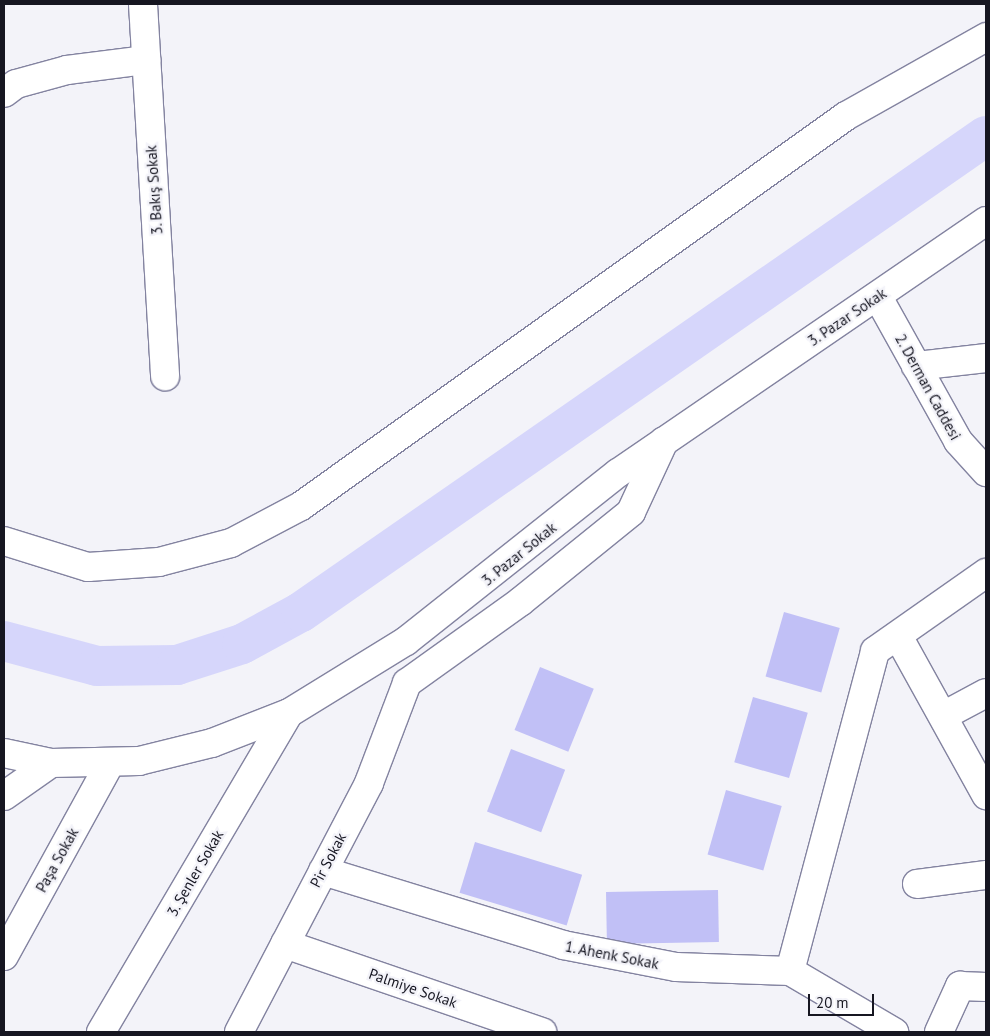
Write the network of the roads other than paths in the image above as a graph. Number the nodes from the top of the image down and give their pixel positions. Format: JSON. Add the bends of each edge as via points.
{"nodes":[{"id":1,"x":143,"y":4,"type":"edge"},
{"id":2,"x":986,"y":37,"type":"edge"},
{"id":3,"x":146,"y":60,"type":"junction"},
{"id":4,"x":4,"y":93,"type":"edge"},
{"id":5,"x":986,"y":221,"type":"edge"},
{"id":6,"x":986,"y":242,"type":"edge"},
{"id":7,"x":946,"y":247,"type":"junction"},
{"id":8,"x":878,"y":297,"type":"junction"},
{"id":9,"x":986,"y":358,"type":"edge"},
{"id":10,"x":916,"y":366,"type":"junction"},
{"id":11,"x":165,"y":376,"type":"dead end"},
{"id":12,"x":665,"y":440,"type":"junction"},
{"id":13,"x":986,"y":472,"type":"edge"},
{"id":14,"x":4,"y":541,"type":"edge"},
{"id":15,"x":986,"y":573,"type":"edge"},
{"id":16,"x":898,"y":636,"type":"junction"},
{"id":17,"x":986,"y":693,"type":"edge"},
{"id":18,"x":289,"y":713,"type":"junction"},
{"id":19,"x":942,"y":716,"type":"junction"},
{"id":20,"x":4,"y":753,"type":"edge"},
{"id":21,"x":51,"y":763,"type":"junction"},
{"id":22,"x":110,"y":763,"type":"junction"},
{"id":23,"x":986,"y":795,"type":"edge"},
{"id":24,"x":4,"y":796,"type":"edge"},
{"id":25,"x":323,"y":871,"type":"junction"},
{"id":26,"x":986,"y":876,"type":"edge"},
{"id":27,"x":918,"y":884,"type":"dead end"},
{"id":28,"x":284,"y":944,"type":"junction"},
{"id":29,"x":4,"y":956,"type":"edge"},
{"id":30,"x":790,"y":971,"type":"junction"},
{"id":31,"x":986,"y":987,"type":"edge"},
{"id":32,"x":101,"y":1032,"type":"edge"},
{"id":33,"x":240,"y":1032,"type":"edge"},
{"id":34,"x":542,"y":1032,"type":"edge"},
{"id":35,"x":894,"y":1032,"type":"edge"},
{"id":36,"x":939,"y":1032,"type":"edge"}],
"edges":[{"from":1,"to":3,"type":"street","name":"3. Bakış Sokak"},
{"from":2,"to":14,"type":"street","via":[[846,116],[754,177],[301,506],[230,543],[159,562],[88,567]]},
{"from":3,"to":4,"type":"street","via":[[67,70],[16,84]]},
{"from":3,"to":11,"type":"street","name":"3. Bakış Sokak"},
{"from":5,"to":7,"type":"street","name":"3. Pazar Sokak"},
{"from":6,"to":7,"type":"street"},
{"from":7,"to":8,"type":"street","name":"3. Pazar Sokak"},
{"from":8,"to":10,"type":"street","name":"2. Derman Caddesi"},
{"from":8,"to":12,"type":"street","name":"3. Pazar Sokak"},
{"from":9,"to":10,"type":"street"},
{"from":10,"to":13,"type":"street","name":"2. Derman Caddesi","via":[[958,441]]},
{"from":12,"to":18,"type":"street","name":"3. Pazar Sokak","via":[[406,641]]},
{"from":12,"to":25,"type":"street","name":"Pir Sokak","via":[[631,512],[520,602],[407,683],[385,748]]},
{"from":15,"to":16,"type":"street"},
{"from":16,"to":19,"type":"street"},
{"from":16,"to":30,"type":"street","via":[[875,651]]},
{"from":17,"to":19,"type":"street"},
{"from":18,"to":22,"type":"street","name":"3. Pazar Sokak","via":[[212,743],[139,761]]},
{"from":18,"to":32,"type":"street","name":"3. Şenler Sokak"},
{"from":19,"to":23,"type":"street"},
{"from":20,"to":21,"type":"street","name":"3. Pazar Sokak"},
{"from":21,"to":22,"type":"street","name":"3. Pazar Sokak"},
{"from":21,"to":24,"type":"street"},
{"from":22,"to":29,"type":"street","name":"Paşa Sokak"},
{"from":25,"to":28,"type":"street","name":"Pir Sokak"},
{"from":25,"to":30,"type":"street","name":"1. Ahenk Sokak","via":[[563,946],[676,967]]},
{"from":26,"to":27,"type":"street"},
{"from":28,"to":33,"type":"street","name":"Pir Sokak"},
{"from":28,"to":34,"type":"street","name":"Palmiye Sokak"},
{"from":30,"to":35,"type":"street","name":"1. Ahenk Sokak"},
{"from":31,"to":36,"type":"street","via":[[960,986]]}]}
